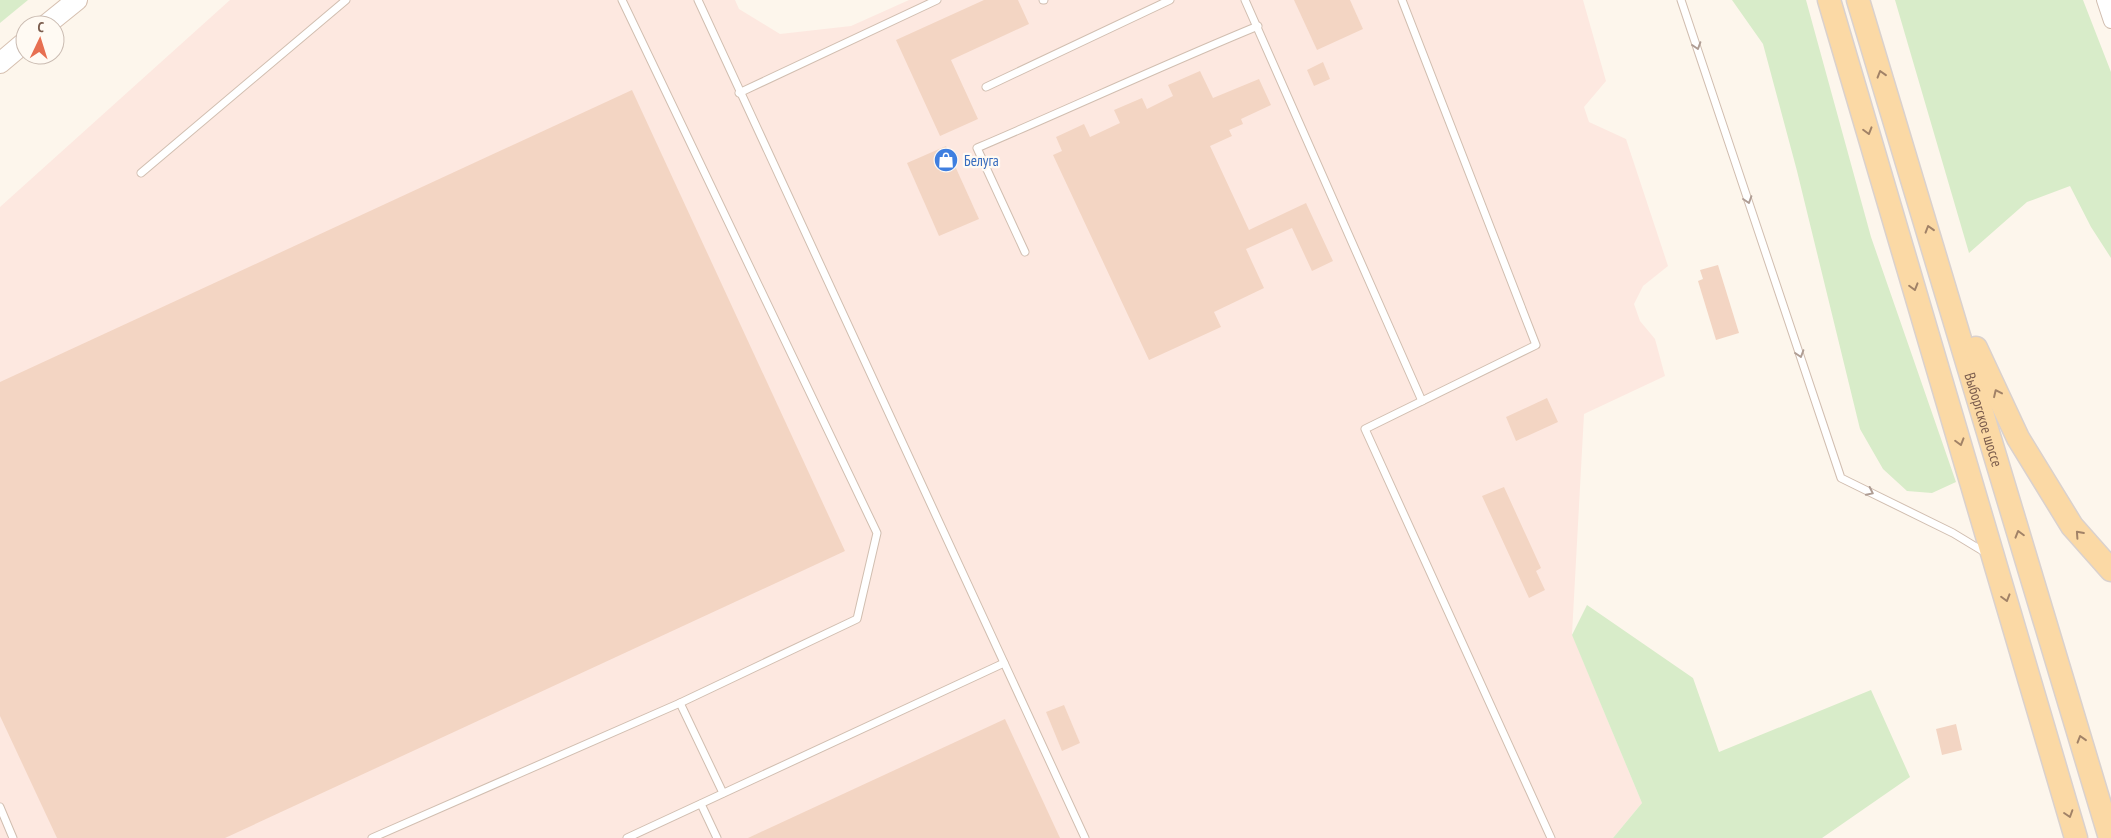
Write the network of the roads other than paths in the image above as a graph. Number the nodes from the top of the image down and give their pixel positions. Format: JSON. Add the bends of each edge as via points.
{"nodes":[{"id":1,"x":77,"y":0,"type":"edge"},
{"id":2,"x":346,"y":0,"type":"edge"},
{"id":3,"x":622,"y":0,"type":"edge"},
{"id":4,"x":698,"y":0,"type":"edge"},
{"id":5,"x":937,"y":0,"type":"edge"},
{"id":6,"x":1170,"y":0,"type":"edge"},
{"id":7,"x":1245,"y":0,"type":"edge"},
{"id":8,"x":1402,"y":0,"type":"edge"},
{"id":9,"x":1681,"y":0,"type":"edge"},
{"id":10,"x":1829,"y":0,"type":"edge"},
{"id":11,"x":1858,"y":0,"type":"edge"},
{"id":12,"x":2104,"y":0,"type":"edge"},
{"id":13,"x":58,"y":15,"type":"edge"},
{"id":14,"x":2111,"y":21,"type":"edge"},
{"id":15,"x":1258,"y":26,"type":"junction"},
{"id":16,"x":15,"y":50,"type":"edge"},
{"id":17,"x":0,"y":63,"type":"edge"},
{"id":18,"x":986,"y":87,"type":"dead end"},
{"id":19,"x":739,"y":93,"type":"junction"},
{"id":20,"x":141,"y":173,"type":"dead end"},
{"id":21,"x":1025,"y":252,"type":"dead end"},
{"id":22,"x":1948,"y":293,"type":"junction"},
{"id":23,"x":1422,"y":401,"type":"junction"},
{"id":24,"x":1994,"y":558,"type":"junction"},
{"id":25,"x":2111,"y":570,"type":"edge"},
{"id":26,"x":1004,"y":663,"type":"junction"},
{"id":27,"x":680,"y":703,"type":"junction"},
{"id":28,"x":723,"y":793,"type":"junction"},
{"id":29,"x":701,"y":804,"type":"junction"},
{"id":30,"x":0,"y":807,"type":"edge"},
{"id":31,"x":12,"y":838,"type":"edge"},
{"id":32,"x":372,"y":838,"type":"edge"},
{"id":33,"x":627,"y":838,"type":"edge"},
{"id":34,"x":717,"y":838,"type":"edge"},
{"id":35,"x":1084,"y":838,"type":"edge"},
{"id":36,"x":1551,"y":838,"type":"edge"},
{"id":37,"x":2076,"y":838,"type":"edge"},
{"id":38,"x":2110,"y":838,"type":"edge"}],
"edges":[{"from":1,"to":13,"type":"main road"},
{"from":2,"to":20,"type":"lane"},
{"from":3,"to":27,"type":"lane","via":[[877,532],[857,619]]},
{"from":4,"to":19,"type":"lane"},
{"from":5,"to":19,"type":"lane"},
{"from":6,"to":18,"type":"lane"},
{"from":7,"to":15,"type":"lane"},
{"from":8,"to":23,"type":"lane","via":[[1536,345]]},
{"from":9,"to":24,"type":"lane","one_way":true,"via":[[1841,478],[1953,533]]},
{"from":10,"to":24,"type":"main road","name":"Выборгское шоссе","one_way":true},
{"from":22,"to":11,"type":"main road","name":"Выборгское шоссе","one_way":true},
{"from":12,"to":14,"type":"street"},
{"from":15,"to":21,"type":"lane","via":[[978,148]]},
{"from":15,"to":23,"type":"lane"},
{"from":16,"to":17,"type":"main road"},
{"from":19,"to":26,"type":"lane"},
{"from":25,"to":22,"type":"main road","one_way":true,"via":[[2072,526],[2018,438]]},
{"from":38,"to":22,"type":"main road","name":"Выборгское шоссе","one_way":true},
{"from":23,"to":36,"type":"lane","via":[[1365,429]]},
{"from":24,"to":37,"type":"main road","name":"Выборгское шоссе","one_way":true},
{"from":26,"to":28,"type":"lane"},
{"from":26,"to":35,"type":"lane"},
{"from":27,"to":28,"type":"lane"},
{"from":27,"to":32,"type":"lane"},
{"from":28,"to":29,"type":"lane"},
{"from":29,"to":33,"type":"lane"},
{"from":29,"to":34,"type":"lane"},
{"from":30,"to":31,"type":"lane"}]}
